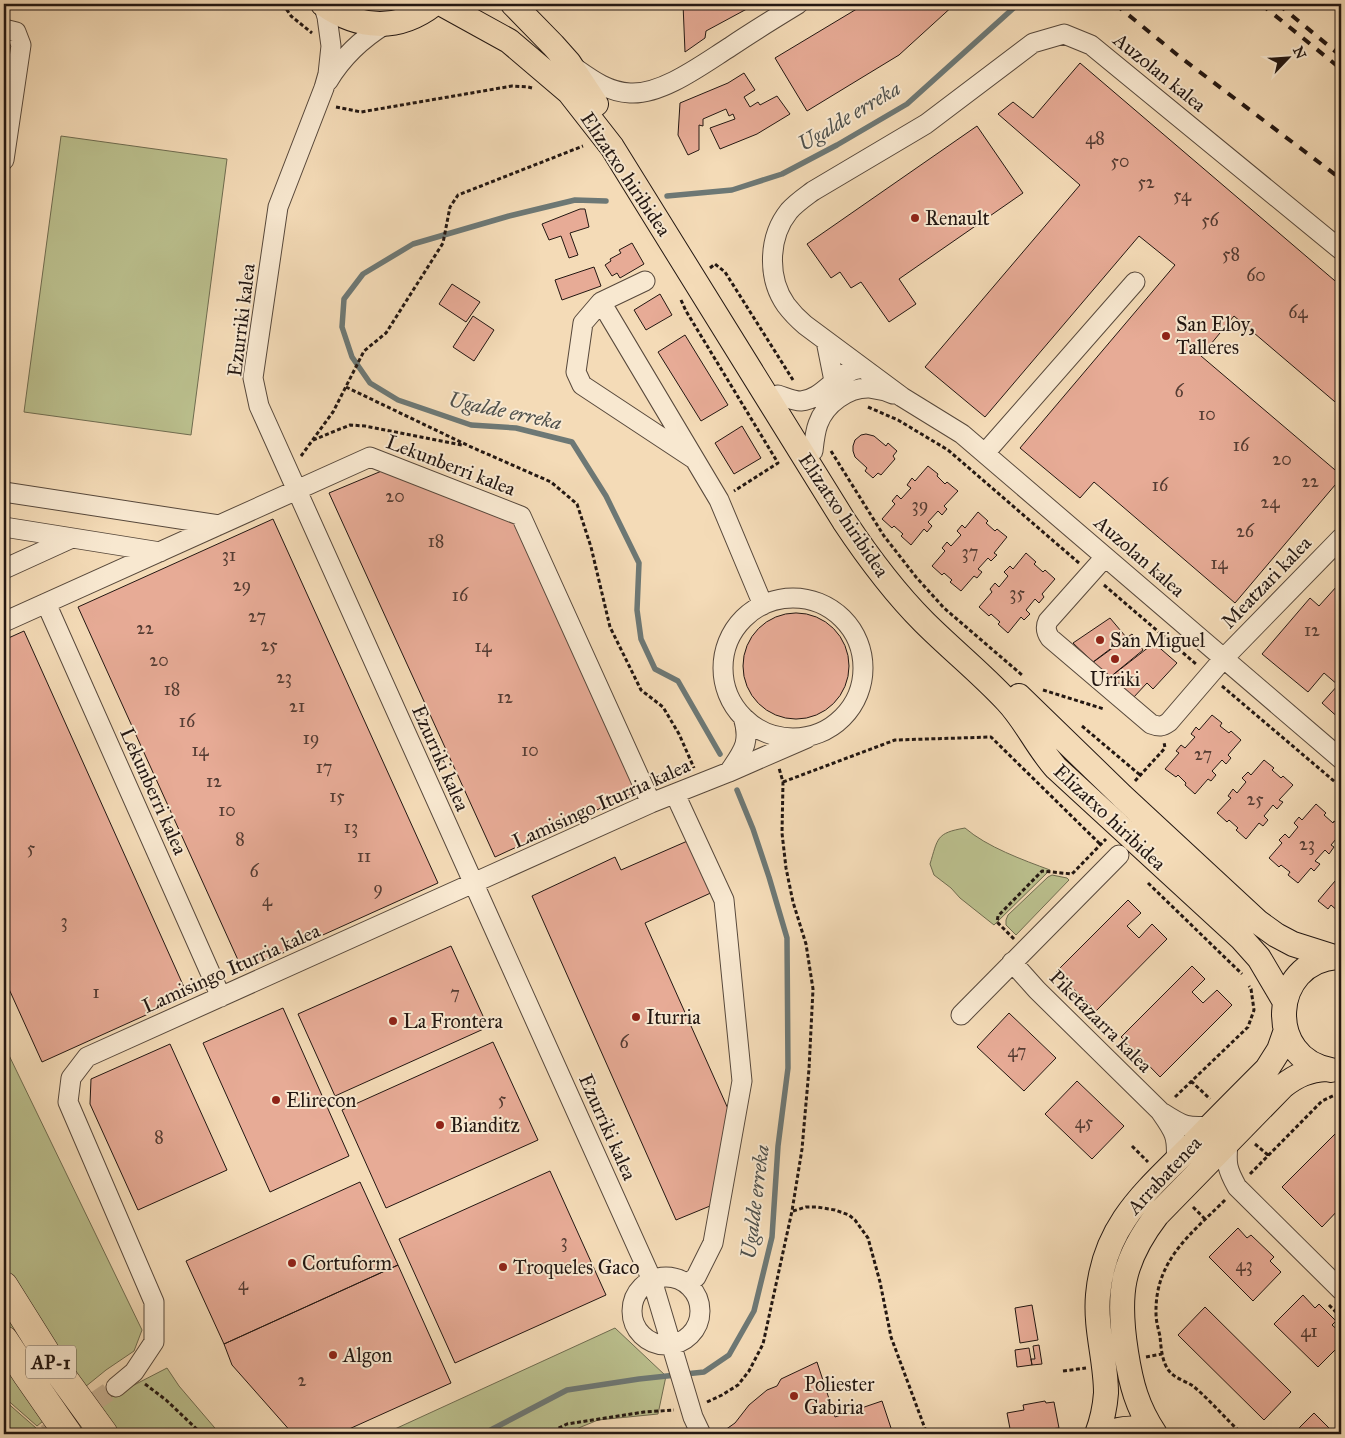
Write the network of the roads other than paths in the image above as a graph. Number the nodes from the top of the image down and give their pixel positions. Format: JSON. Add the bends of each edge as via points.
{"nodes":[{"id":1,"x":323,"y":4,"type":"edge"},
{"id":2,"x":434,"y":4,"type":"edge"},
{"id":3,"x":442,"y":4,"type":"edge"},
{"id":4,"x":513,"y":4,"type":"edge"},
{"id":5,"x":798,"y":4,"type":"edge"},
{"id":6,"x":386,"y":24,"type":"junction"},
{"id":7,"x":4,"y":29,"type":"edge"},
{"id":8,"x":568,"y":63,"type":"junction"},
{"id":9,"x":321,"y":95,"type":"junction"},
{"id":10,"x":4,"y":160,"type":"edge"},
{"id":11,"x":1341,"y":250,"type":"edge"},
{"id":12,"x":693,"y":277,"type":"junction"},
{"id":13,"x":645,"y":281,"type":"dead end"},
{"id":14,"x":1135,"y":282,"type":"dead end"},
{"id":15,"x":601,"y":302,"type":"junction"},
{"id":16,"x":826,"y":341,"type":"junction"},
{"id":17,"x":863,"y":368,"type":"junction"},
{"id":18,"x":786,"y":388,"type":"junction"},
{"id":19,"x":843,"y":389,"type":"junction"},
{"id":20,"x":902,"y":397,"type":"junction"},
{"id":21,"x":821,"y":449,"type":"junction"},
{"id":22,"x":985,"y":453,"type":"junction"},
{"id":23,"x":694,"y":460,"type":"junction"},
{"id":24,"x":296,"y":490,"type":"junction"},
{"id":25,"x":4,"y":492,"type":"edge"},
{"id":26,"x":219,"y":525,"type":"junction"},
{"id":27,"x":4,"y":527,"type":"edge"},
{"id":28,"x":72,"y":538,"type":"junction"},
{"id":29,"x":1341,"y":538,"type":"edge"},
{"id":30,"x":160,"y":552,"type":"junction"},
{"id":31,"x":1105,"y":556,"type":"junction"},
{"id":32,"x":4,"y":569,"type":"edge"},
{"id":33,"x":46,"y":603,"type":"junction"},
{"id":34,"x":763,"y":605,"type":"junction"},
{"id":35,"x":4,"y":622,"type":"edge"},
{"id":36,"x":1224,"y":658,"type":"junction"},
{"id":37,"x":743,"y":717,"type":"junction"},
{"id":38,"x":807,"y":738,"type":"junction"},
{"id":39,"x":1341,"y":759,"type":"edge"},
{"id":40,"x":729,"y":772,"type":"junction"},
{"id":41,"x":675,"y":794,"type":"junction"},
{"id":42,"x":651,"y":803,"type":"junction"},
{"id":43,"x":1119,"y":855,"type":"dead end"},
{"id":44,"x":473,"y":884,"type":"junction"},
{"id":45,"x":1018,"y":956,"type":"junction"},
{"id":46,"x":1338,"y":957,"type":"edge"},
{"id":47,"x":221,"y":997,"type":"junction"},
{"id":48,"x":1285,"y":1002,"type":"junction"},
{"id":49,"x":961,"y":1015,"type":"dead end"},
{"id":50,"x":1286,"y":1030,"type":"junction"},
{"id":51,"x":1334,"y":1070,"type":"edge"},
{"id":52,"x":1160,"y":1111,"type":"junction"},
{"id":53,"x":1211,"y":1126,"type":"junction"},
{"id":54,"x":1228,"y":1143,"type":"junction"},
{"id":55,"x":1176,"y":1161,"type":"junction"},
{"id":56,"x":652,"y":1280,"type":"junction"},
{"id":57,"x":687,"y":1284,"type":"junction"},
{"id":58,"x":4,"y":1286,"type":"edge"},
{"id":59,"x":1341,"y":1290,"type":"edge"},
{"id":60,"x":4,"y":1340,"type":"edge"},
{"id":61,"x":671,"y":1345,"type":"junction"},
{"id":62,"x":116,"y":1386,"type":"tunnel mouth"},
{"id":63,"x":68,"y":1434,"type":"edge"},
{"id":64,"x":104,"y":1434,"type":"edge"},
{"id":65,"x":701,"y":1434,"type":"edge"},
{"id":66,"x":1098,"y":1434,"type":"edge"},
{"id":67,"x":1107,"y":1434,"type":"edge"},
{"id":68,"x":1153,"y":1434,"type":"edge"}],
"edges":[{"from":1,"to":6,"type":"main road","via":[[352,20]]},
{"from":1,"to":9,"type":"street","via":[[331,46]]},
{"from":2,"to":6,"type":"main road","via":[[414,16]]},
{"from":3,"to":12,"type":"main road","name":"Elizatxo hiribidea","via":[[509,41],[569,92],[612,147]]},
{"from":4,"to":8,"type":"main road","name":"Elizatxo hiribidea"},
{"from":5,"to":8,"type":"street","via":[[678,79],[654,90],[631,94],[611,90]]},
{"from":6,"to":9,"type":"street","via":[[351,51]]},
{"from":7,"to":10,"type":"street","via":[[16,32],[21,45]]},
{"from":8,"to":12,"type":"main road","name":"Elizatxo hiribidea","via":[[620,142]]},
{"from":9,"to":24,"type":"street","name":"Ezurriki kalea","via":[[278,207],[254,378],[259,406]]},
{"from":11,"to":16,"type":"street","name":"Auzolan kalea","via":[[1091,45],[1064,34],[1033,43],[926,124],[813,191],[790,210],[776,237],[772,264],[774,278],[794,316]]},
{"from":12,"to":18,"type":"main road","name":"Elizatxo hiribidea"},
{"from":12,"to":48,"type":"main road","name":"Elizatxo hiribidea","via":[[844,521],[891,586],[1016,710],[1056,768],[1242,940],[1259,958]]},
{"from":13,"to":15,"type":"street"},
{"from":14,"to":22,"type":"street"},
{"from":15,"to":23,"type":"street"},
{"from":15,"to":23,"type":"street","via":[[583,323],[576,372],[582,385]]},
{"from":16,"to":17,"type":"street","name":"Auzolan kalea"},
{"from":16,"to":19,"type":"street"},
{"from":17,"to":19,"type":"street","via":[[866,380],[862,385]]},
{"from":17,"to":20,"type":"street","name":"Auzolan kalea"},
{"from":18,"to":19,"type":"street","via":[[799,401]]},
{"from":18,"to":21,"type":"main road","name":"Elizatxo hiribidea"},
{"from":19,"to":20,"type":"street","name":"Auzolan kalea","via":[[869,388]]},
{"from":19,"to":21,"type":"street","via":[[817,426]]},
{"from":20,"to":22,"type":"street","name":"Auzolan kalea","via":[[962,434]]},
{"from":21,"to":46,"type":"main road","name":"Elizatxo hiribidea","via":[[870,542],[932,616],[1258,922],[1293,944]]},
{"from":22,"to":31,"type":"street","name":"Auzolan kalea"},
{"from":23,"to":34,"type":"street","via":[[719,500]]},
{"from":24,"to":26,"type":"street","name":"Lekunberri kalea"},
{"from":24,"to":42,"type":"street","name":"Lekunberri kalea","via":[[370,457],[521,516]]},
{"from":24,"to":44,"type":"street","name":"Ezurriki kalea"},
{"from":25,"to":26,"type":"street"},
{"from":26,"to":30,"type":"street","name":"Lekunberri kalea"},
{"from":27,"to":28,"type":"street"},
{"from":28,"to":30,"type":"street"},
{"from":28,"to":32,"type":"street"},
{"from":29,"to":36,"type":"street","name":"Meatzari kalea"},
{"from":30,"to":33,"type":"street","name":"Lekunberri kalea"},
{"from":31,"to":36,"type":"street","name":"Auzolan kalea"},
{"from":31,"to":36,"type":"street","name":"Meatzari kalea","via":[[1048,621],[1050,638],[1158,727],[1169,722]]},
{"from":33,"to":35,"type":"street","name":"Lekunberri kalea"},
{"from":33,"to":47,"type":"street","name":"Lekunberri kalea"},
{"from":34,"to":37,"type":"street","via":[[731,634],[723,658],[724,682],[730,700]]},
{"from":34,"to":38,"type":"street","via":[[778,598],[811,599],[833,609],[854,632],[862,655],[864,670],[859,694],[846,715],[819,734]]},
{"from":36,"to":39,"type":"street","name":"Auzolan kalea"},
{"from":37,"to":38,"type":"street","via":[[766,733]]},
{"from":37,"to":40,"type":"street","via":[[747,739]]},
{"from":38,"to":40,"type":"street","name":"Lamisingo Iturria kalea"},
{"from":40,"to":41,"type":"street","name":"Lamisingo Iturria kalea"},
{"from":41,"to":42,"type":"street","name":"Lamisingo Iturria kalea"},
{"from":41,"to":57,"type":"street","via":[[724,900],[742,1081],[713,1244],[696,1277]]},
{"from":42,"to":44,"type":"street","name":"Lamisingo Iturria kalea"},
{"from":43,"to":45,"type":"street"},
{"from":44,"to":47,"type":"street","name":"Lamisingo Iturria kalea"},
{"from":44,"to":56,"type":"street","name":"Ezurriki kalea"},
{"from":45,"to":49,"type":"street"},
{"from":45,"to":52,"type":"street","name":"Piketazarra kalea","via":[[1037,990]]},
{"from":46,"to":48,"type":"main road","via":[[1320,960],[1297,976]]},
{"from":47,"to":62,"type":"street","name":"Lamisingo Iturria kalea","via":[[87,1057],[71,1078],[68,1102],[154,1302],[154,1342],[134,1372]]},
{"from":48,"to":50,"type":"main road"},
{"from":50,"to":51,"type":"main road","via":[[1290,1041],[1305,1059]]},
{"from":50,"to":53,"type":"main road","name":"Arrabatenea","via":[[1270,1064]]},
{"from":51,"to":54,"type":"main road","name":"Arrabatenea","via":[[1309,1071],[1293,1078]]},
{"from":52,"to":53,"type":"street","name":"Piketazarra kalea","via":[[1180,1124]]},
{"from":52,"to":55,"type":"street","name":"Piketazarra kalea","via":[[1174,1130]]},
{"from":53,"to":55,"type":"main road","name":"Arrabatenea"},
{"from":54,"to":59,"type":"street","via":[[1228,1172],[1237,1187]]},
{"from":54,"to":68,"type":"main road","name":"Arrabatenea","via":[[1144,1231],[1123,1285],[1121,1323],[1132,1388]]},
{"from":55,"to":66,"type":"main road","name":"Arrabatenea","via":[[1126,1215],[1104,1262],[1097,1312],[1106,1394]]},
{"from":56,"to":57,"type":"street","via":[[670,1277]]},
{"from":56,"to":61,"type":"street","name":"Ezurriki kalea"},
{"from":56,"to":61,"type":"street","via":[[636,1296],[632,1310],[634,1321],[650,1340]]},
{"from":57,"to":61,"type":"street","via":[[698,1300],[699,1320],[685,1340]]},
{"from":58,"to":64,"type":"highway","number":"AP-1"},
{"from":60,"to":63,"type":"highway","number":"AP-1"},
{"from":61,"to":65,"type":"street","name":"Ezurriki kalea"},
{"from":67,"to":68,"type":"main road","name":"Arrabatenea","via":[[1133,1429]]}]}
